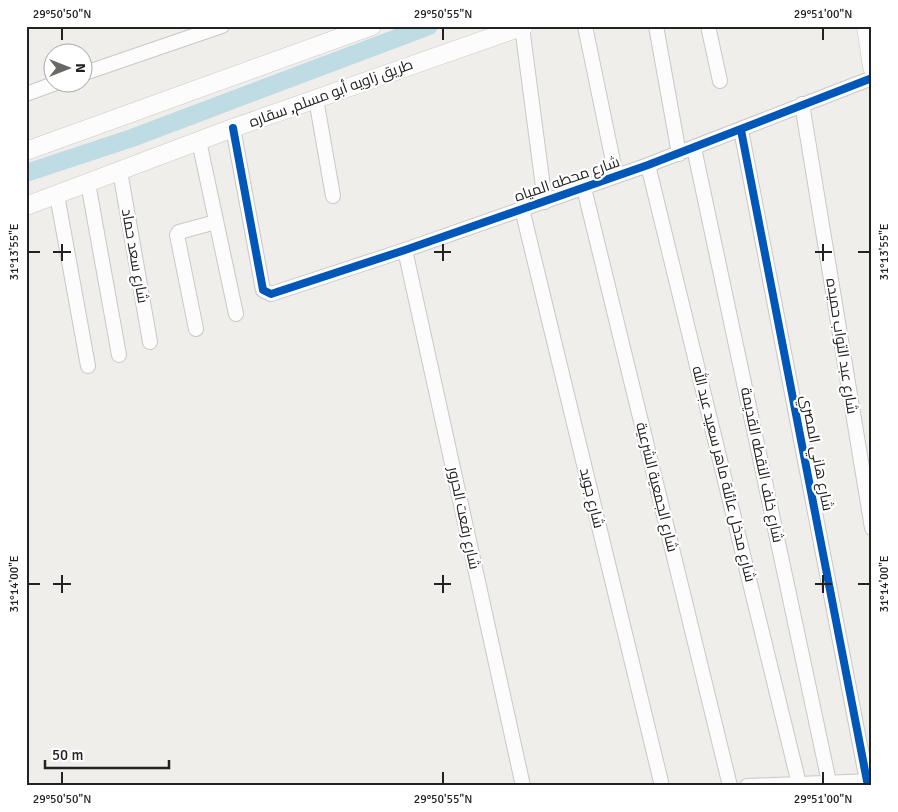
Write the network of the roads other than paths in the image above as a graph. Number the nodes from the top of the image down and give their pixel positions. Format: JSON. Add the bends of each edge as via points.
{"nodes":[{"id":1,"x":222,"y":26,"type":"edge"},
{"id":2,"x":372,"y":26,"type":"edge"},
{"id":3,"x":523,"y":26,"type":"edge"},
{"id":4,"x":585,"y":26,"type":"edge"},
{"id":5,"x":656,"y":26,"type":"edge"},
{"id":6,"x":708,"y":26,"type":"edge"},
{"id":7,"x":866,"y":26,"type":"edge"},
{"id":8,"x":871,"y":60,"type":"edge"},
{"id":9,"x":92,"y":71,"type":"edge"},
{"id":10,"x":872,"y":78,"type":"edge"},
{"id":11,"x":720,"y":81,"type":"dead end"},
{"id":12,"x":42,"y":88,"type":"edge"},
{"id":13,"x":26,"y":94,"type":"edge"},
{"id":14,"x":316,"y":99,"type":"junction"},
{"id":15,"x":802,"y":104,"type":"junction"},
{"id":16,"x":233,"y":128,"type":"junction"},
{"id":17,"x":741,"y":130,"type":"junction"},
{"id":18,"x":199,"y":141,"type":"junction"},
{"id":19,"x":694,"y":148,"type":"junction"},
{"id":20,"x":26,"y":151,"type":"edge"},
{"id":21,"x":679,"y":154,"type":"junction"},
{"id":22,"x":648,"y":165,"type":"junction"},
{"id":23,"x":120,"y":171,"type":"junction"},
{"id":24,"x":616,"y":176,"type":"junction"},
{"id":25,"x":88,"y":183,"type":"junction"},
{"id":26,"x":584,"y":188,"type":"junction"},
{"id":27,"x":57,"y":195,"type":"junction"},
{"id":28,"x":333,"y":196,"type":"dead end"},
{"id":29,"x":545,"y":202,"type":"junction"},
{"id":30,"x":26,"y":206,"type":"edge"},
{"id":31,"x":522,"y":209,"type":"junction"},
{"id":32,"x":216,"y":222,"type":"junction"},
{"id":33,"x":405,"y":250,"type":"junction"},
{"id":34,"x":236,"y":314,"type":"dead end"},
{"id":35,"x":196,"y":329,"type":"dead end"},
{"id":36,"x":150,"y":342,"type":"dead end"},
{"id":37,"x":119,"y":355,"type":"dead end"},
{"id":38,"x":88,"y":366,"type":"dead end"},
{"id":39,"x":872,"y":528,"type":"edge"},
{"id":40,"x":869,"y":781,"type":"edge"},
{"id":41,"x":799,"y":784,"type":"junction"},
{"id":42,"x":825,"y":784,"type":"edge"},
{"id":43,"x":522,"y":786,"type":"edge"},
{"id":44,"x":662,"y":786,"type":"edge"},
{"id":45,"x":730,"y":786,"type":"edge"},
{"id":46,"x":746,"y":786,"type":"edge"}],
"edges":[{"from":1,"to":9,"type":"street"},
{"from":2,"to":20,"type":"street"},
{"from":3,"to":14,"type":"street","name":"طريق زاويه أبو مسلم, سقاره"},
{"from":3,"to":29,"type":"street"},
{"from":4,"to":24,"type":"street"},
{"from":5,"to":21,"type":"street"},
{"from":6,"to":11,"type":"street"},
{"from":7,"to":8,"type":"street"},
{"from":10,"to":15,"type":"street","name":"شارع محطه المياه"},
{"from":12,"to":13,"type":"street"},
{"from":14,"to":16,"type":"street","name":"طريق زاويه أبو مسلم, سقاره"},
{"from":14,"to":28,"type":"street"},
{"from":15,"to":17,"type":"street","name":"شارع محطه المياه"},
{"from":15,"to":39,"type":"street","name":"شارع عبد التواب حميده"},
{"from":16,"to":18,"type":"street","name":"طريق زاويه أبو مسلم, سقاره"},
{"from":16,"to":33,"type":"street","name":"شارع محطه المياه","via":[[266,293]]},
{"from":17,"to":19,"type":"street","name":"شارع محطه المياه"},
{"from":17,"to":40,"type":"street","name":"شارع هاني المصري"},
{"from":18,"to":23,"type":"street","name":"طريق زاويه أبو مسلم, سقاره"},
{"from":18,"to":32,"type":"street"},
{"from":19,"to":21,"type":"street","name":"شارع محطه المياه"},
{"from":19,"to":42,"type":"street","name":"شارع خلف النقطه القديمة"},
{"from":21,"to":22,"type":"street","name":"شارع محطه المياه"},
{"from":22,"to":24,"type":"street","name":"شارع محطه المياه"},
{"from":22,"to":41,"type":"street","name":"شارع مدخل عائلة ماهر سعيد عبد الله"},
{"from":23,"to":25,"type":"street","name":"طريق زاويه أبو مسلم, سقاره"},
{"from":23,"to":36,"type":"street","name":"شارع سعد حماد"},
{"from":24,"to":26,"type":"street","name":"شارع محطه المياه"},
{"from":25,"to":27,"type":"street","name":"طريق زاويه أبو مسلم, سقاره"},
{"from":25,"to":37,"type":"street"},
{"from":26,"to":29,"type":"street","name":"شارع محطه المياه"},
{"from":26,"to":45,"type":"street","name":"شارع الجمعية الشرعية"},
{"from":27,"to":30,"type":"street","name":"طريق زاويه أبو مسلم, سقاره"},
{"from":27,"to":38,"type":"street"},
{"from":29,"to":31,"type":"street","name":"شارع محطه المياه"},
{"from":31,"to":33,"type":"street","name":"شارع محطه المياه"},
{"from":31,"to":44,"type":"street","name":"شارع جويد"},
{"from":32,"to":34,"type":"street"},
{"from":32,"to":35,"type":"street","via":[[177,235]]},
{"from":33,"to":43,"type":"street","name":"شارع رفعت الحرور"},
{"from":40,"to":42,"type":"street"},
{"from":41,"to":42,"type":"street"},
{"from":41,"to":46,"type":"street"}]}
